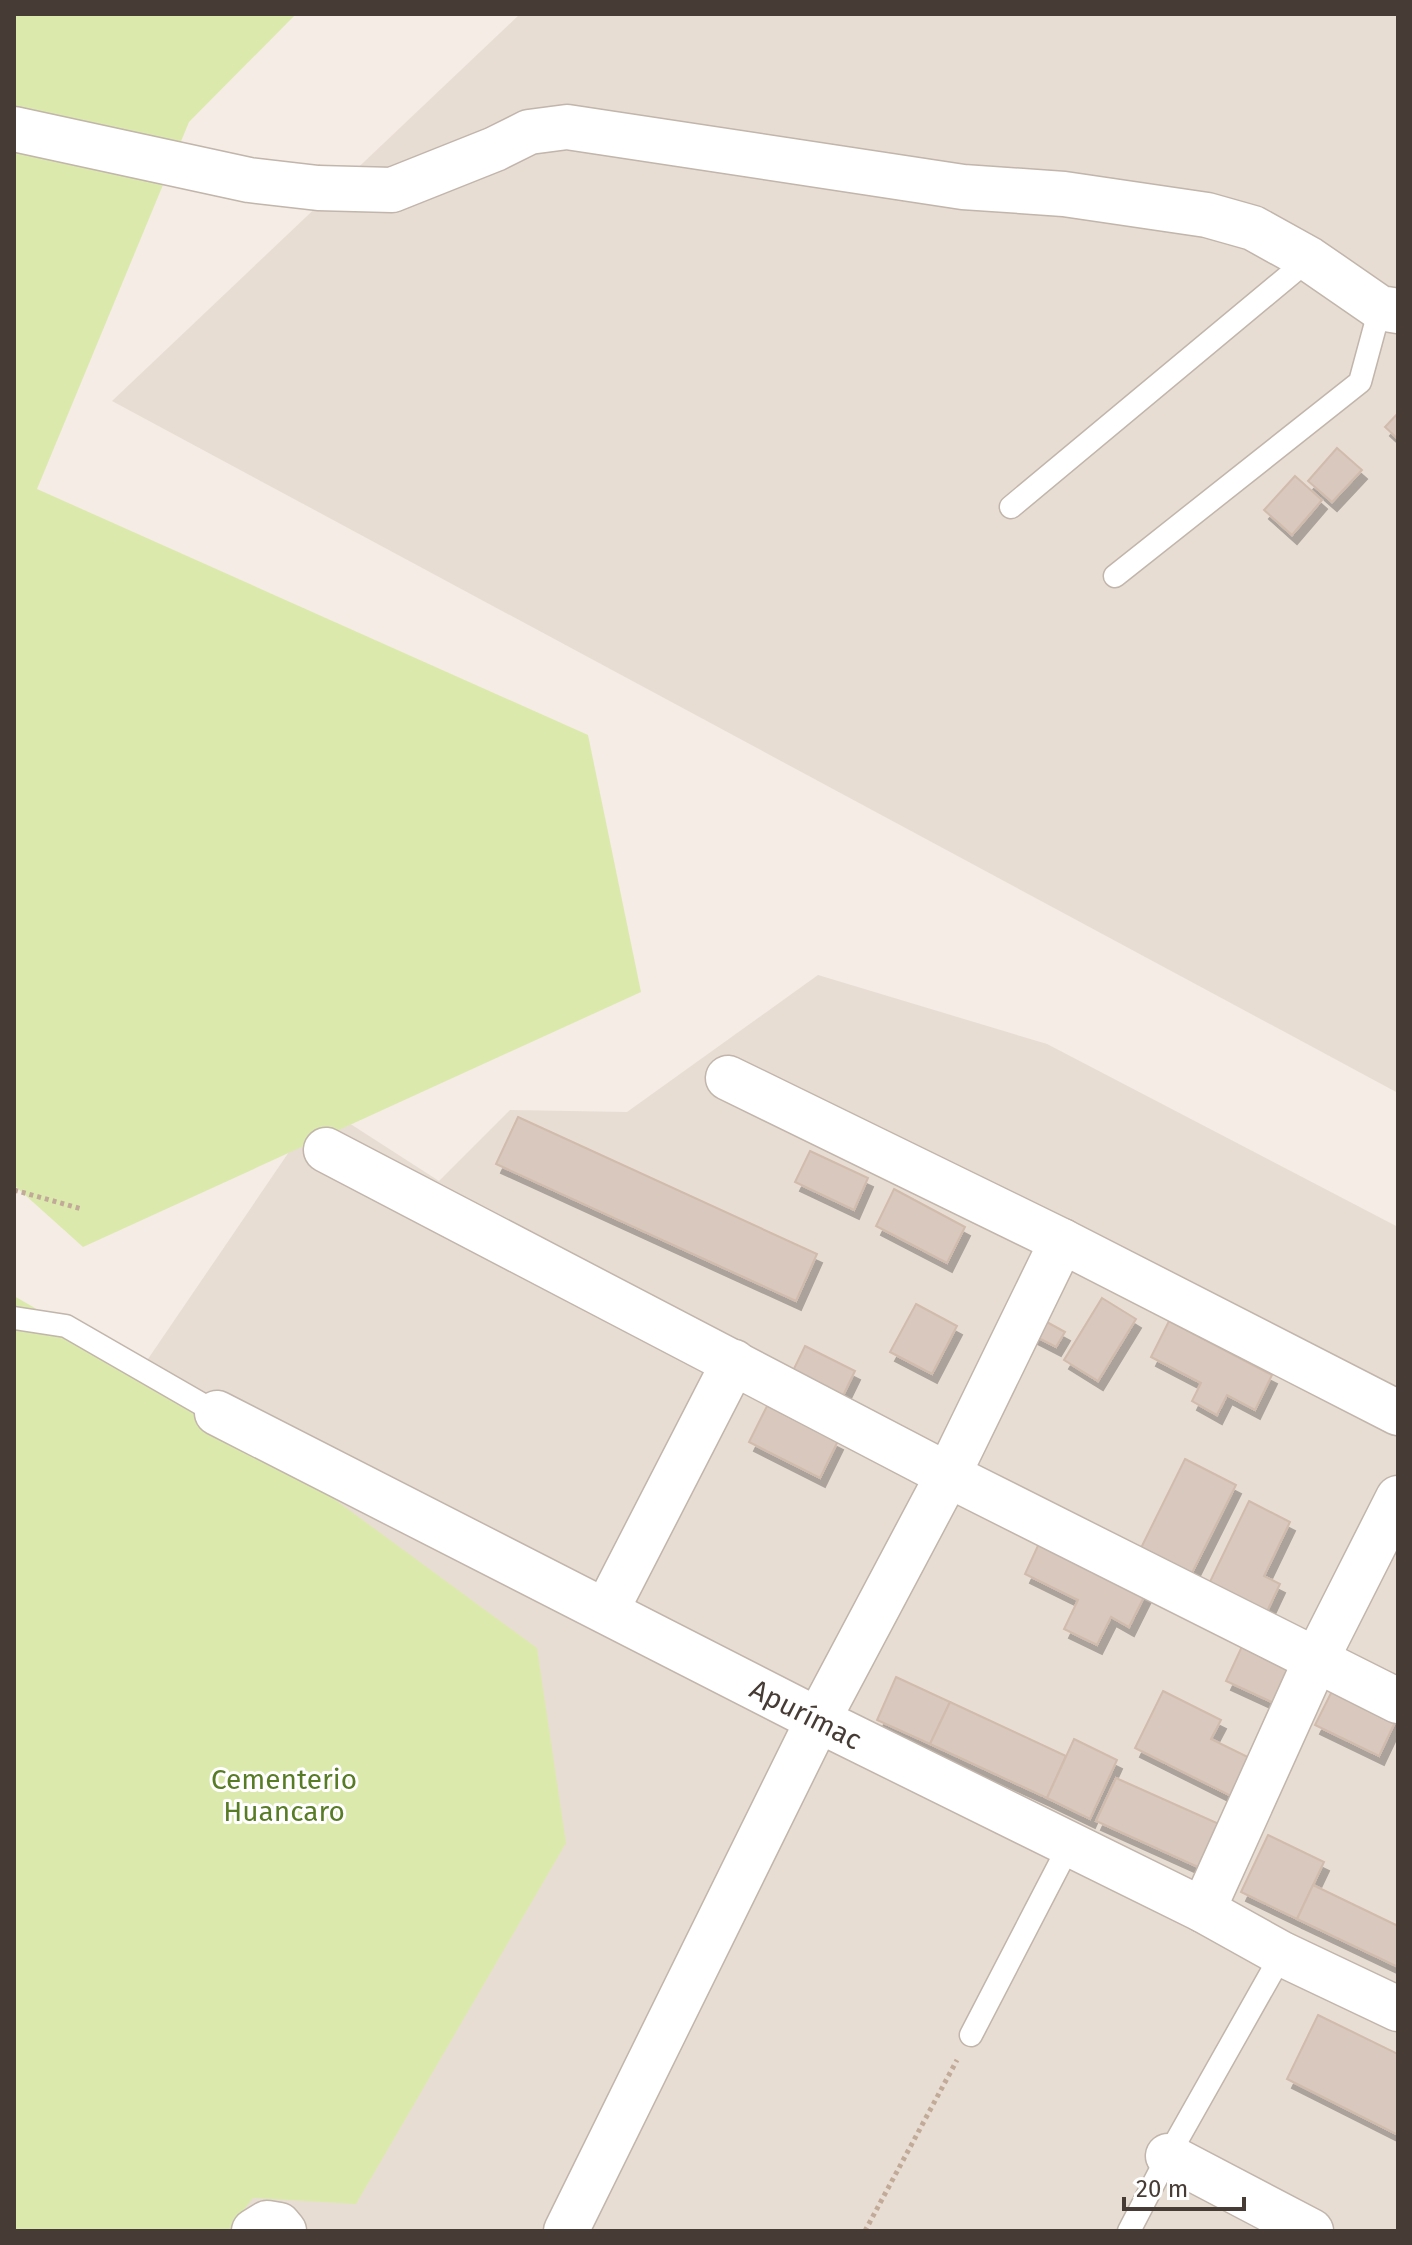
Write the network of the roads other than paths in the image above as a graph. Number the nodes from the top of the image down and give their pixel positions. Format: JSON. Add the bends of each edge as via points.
{"nodes":[{"id":1,"x":14,"y":129,"type":"edge"},
{"id":2,"x":1309,"y":259,"type":"junction"},
{"id":3,"x":1389,"y":310,"type":"edge"},
{"id":4,"x":1011,"y":507,"type":"dead end"},
{"id":5,"x":1115,"y":576,"type":"dead end"},
{"id":6,"x":728,"y":1078,"type":"dead end"},
{"id":7,"x":326,"y":1150,"type":"dead end"},
{"id":8,"x":1062,"y":1241,"type":"junction"},
{"id":9,"x":14,"y":1318,"type":"edge"},
{"id":10,"x":734,"y":1362,"type":"junction"},
{"id":11,"x":217,"y":1413,"type":"joint"},
{"id":12,"x":1398,"y":1413,"type":"edge"},
{"id":13,"x":948,"y":1475,"type":"junction"},
{"id":14,"x":1398,"y":1498,"type":"edge"},
{"id":15,"x":606,"y":1611,"type":"junction"},
{"id":16,"x":1315,"y":1662,"type":"junction"},
{"id":17,"x":1398,"y":1701,"type":"edge"},
{"id":18,"x":818,"y":1720,"type":"junction"},
{"id":19,"x":1070,"y":1844,"type":"junction"},
{"id":20,"x":1203,"y":1910,"type":"junction"},
{"id":21,"x":1282,"y":1954,"type":"junction"},
{"id":22,"x":1398,"y":2009,"type":"edge"},
{"id":23,"x":971,"y":2035,"type":"road end"},
{"id":24,"x":1168,"y":2156,"type":"junction"},
{"id":25,"x":566,"y":2231,"type":"edge"},
{"id":26,"x":1129,"y":2231,"type":"edge"},
{"id":27,"x":1311,"y":2231,"type":"edge"}],
"edges":[{"from":1,"to":2,"type":"street","via":[[249,180],[392,190],[529,132],[567,127],[963,187],[1064,194],[1207,215],[1253,228]]},
{"from":2,"to":3,"type":"street"},
{"from":2,"to":4,"type":"lane"},
{"from":3,"to":5,"type":"lane","via":[[1360,382]]},
{"from":6,"to":8,"type":"street"},
{"from":7,"to":10,"type":"street"},
{"from":8,"to":12,"type":"street"},
{"from":8,"to":13,"type":"street"},
{"from":9,"to":11,"type":"lane","via":[[66,1326]]},
{"from":10,"to":13,"type":"street"},
{"from":10,"to":15,"type":"street"},
{"from":11,"to":15,"type":"street","name":"Apurímac"},
{"from":13,"to":16,"type":"street"},
{"from":13,"to":18,"type":"street"},
{"from":14,"to":16,"type":"street"},
{"from":15,"to":18,"type":"street","name":"Apurímac"},
{"from":16,"to":17,"type":"street"},
{"from":16,"to":20,"type":"street"},
{"from":18,"to":19,"type":"street","name":"Apurímac"},
{"from":18,"to":25,"type":"street"},
{"from":19,"to":20,"type":"street","name":"Apurímac"},
{"from":19,"to":23,"type":"lane"},
{"from":20,"to":21,"type":"street","name":"Apurímac"},
{"from":21,"to":22,"type":"street","name":"Apurímac"},
{"from":21,"to":24,"type":"lane"},
{"from":24,"to":26,"type":"lane"},
{"from":24,"to":27,"type":"street"}]}
